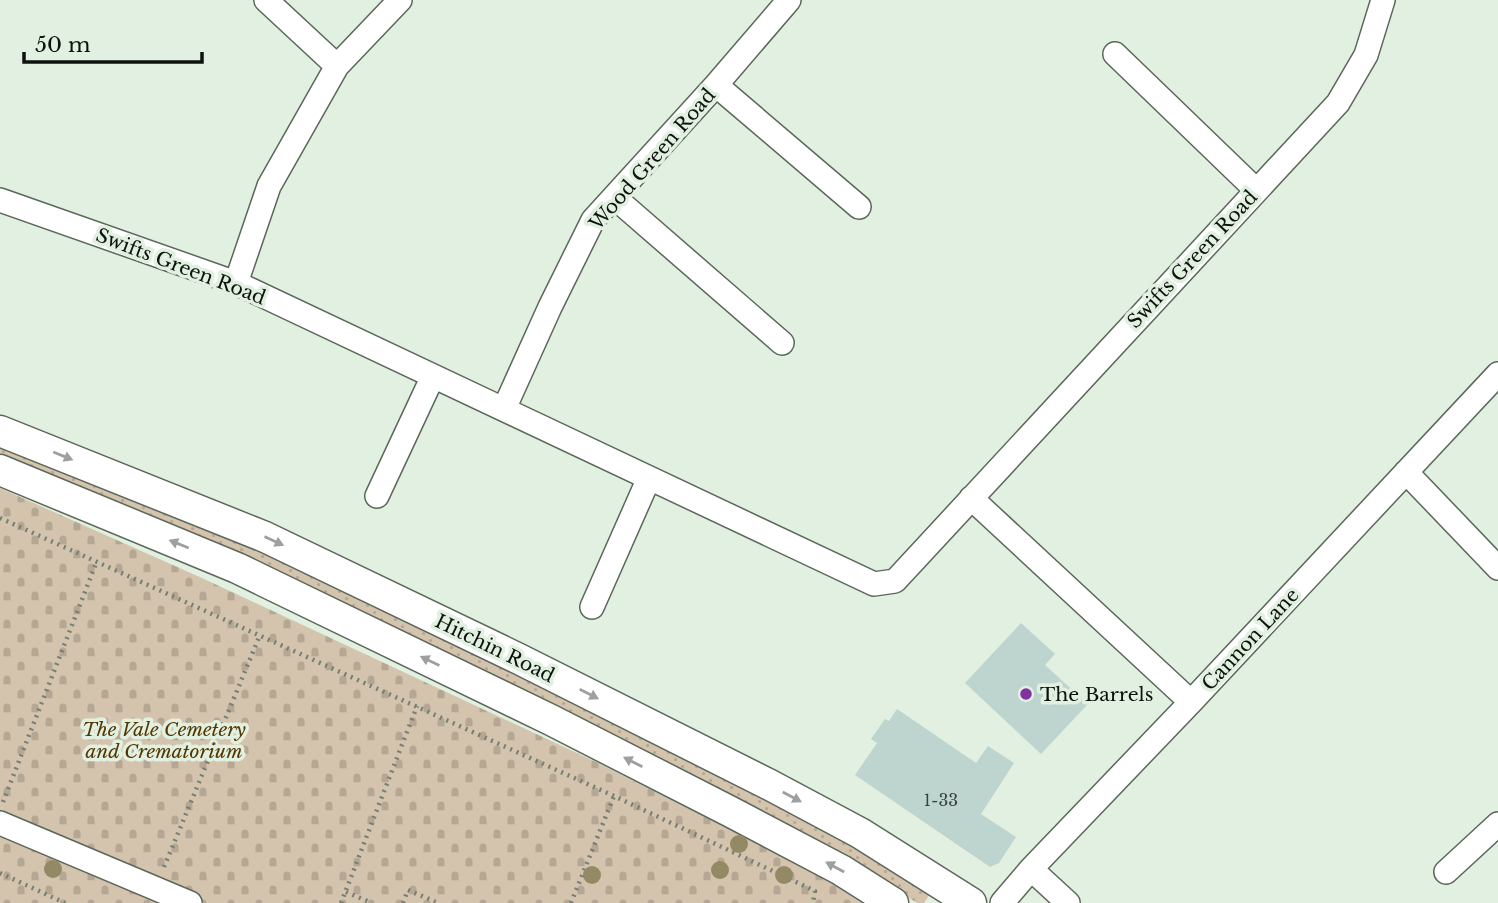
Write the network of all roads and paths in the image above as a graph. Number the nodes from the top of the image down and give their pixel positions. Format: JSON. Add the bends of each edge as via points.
{"nodes":[{"id":1,"x":266,"y":0,"type":"edge"},
{"id":2,"x":400,"y":0,"type":"edge"},
{"id":3,"x":789,"y":0,"type":"edge"},
{"id":4,"x":1382,"y":0,"type":"edge"},
{"id":5,"x":1115,"y":54,"type":"dead end"},
{"id":6,"x":337,"y":66,"type":"junction"},
{"id":7,"x":716,"y":85,"type":"junction"},
{"id":8,"x":1256,"y":190,"type":"junction"},
{"id":9,"x":614,"y":197,"type":"junction"},
{"id":10,"x":0,"y":200,"type":"edge"},
{"id":11,"x":859,"y":207,"type":"dead end"},
{"id":12,"x":236,"y":283,"type":"junction"},
{"id":13,"x":782,"y":343,"type":"dead end"},
{"id":14,"x":1498,"y":374,"type":"edge"},
{"id":15,"x":433,"y":376,"type":"junction"},
{"id":16,"x":504,"y":409,"type":"junction"},
{"id":17,"x":0,"y":430,"type":"edge"},
{"id":18,"x":0,"y":470,"type":"edge"},
{"id":19,"x":1406,"y":472,"type":"junction"},
{"id":20,"x":649,"y":478,"type":"junction"},
{"id":21,"x":377,"y":496,"type":"dead end"},
{"id":22,"x":971,"y":498,"type":"junction"},
{"id":23,"x":0,"y":518,"type":"edge"},
{"id":24,"x":97,"y":561,"type":"junction"},
{"id":25,"x":1498,"y":568,"type":"edge"},
{"id":26,"x":592,"y":607,"type":"dead end"},
{"id":27,"x":260,"y":635,"type":"junction"},
{"id":28,"x":1191,"y":702,"type":"junction"},
{"id":29,"x":417,"y":706,"type":"junction"},
{"id":30,"x":614,"y":796,"type":"junction"},
{"id":31,"x":0,"y":809,"type":"edge"},
{"id":32,"x":0,"y":823,"type":"edge"},
{"id":33,"x":1498,"y":824,"type":"edge"},
{"id":34,"x":1031,"y":869,"type":"junction"},
{"id":35,"x":1446,"y":872,"type":"dead end"},
{"id":36,"x":0,"y":873,"type":"edge"},
{"id":37,"x":155,"y":888,"type":"junction"},
{"id":38,"x":346,"y":892,"type":"junction"},
{"id":39,"x":65,"y":903,"type":"edge"},
{"id":40,"x":190,"y":903,"type":"edge"},
{"id":41,"x":341,"y":903,"type":"edge"},
{"id":42,"x":372,"y":903,"type":"edge"},
{"id":43,"x":403,"y":903,"type":"edge"},
{"id":44,"x":438,"y":903,"type":"edge"},
{"id":45,"x":571,"y":903,"type":"edge"},
{"id":46,"x":813,"y":903,"type":"edge"},
{"id":47,"x":893,"y":903,"type":"edge"},
{"id":48,"x":971,"y":903,"type":"edge"},
{"id":49,"x":1002,"y":903,"type":"edge"},
{"id":50,"x":1068,"y":903,"type":"edge"}],
"edges":[{"from":1,"to":6,"type":"street"},
{"from":2,"to":6,"type":"street"},
{"from":3,"to":7,"type":"street","name":"Wood Green Road"},
{"from":4,"to":8,"type":"street","name":"Swifts Green Road","via":[[1366,55],[1338,103]]},
{"from":5,"to":8,"type":"street"},
{"from":6,"to":12,"type":"street","via":[[269,186]]},
{"from":7,"to":9,"type":"street","name":"Wood Green Road"},
{"from":7,"to":11,"type":"street"},
{"from":8,"to":22,"type":"street","name":"Swifts Green Road"},
{"from":9,"to":13,"type":"street"},
{"from":9,"to":16,"type":"street","name":"Wood Green Road","via":[[593,220]]},
{"from":10,"to":12,"type":"street","name":"Swifts Green Road"},
{"from":12,"to":15,"type":"street","name":"Swifts Green Road"},
{"from":14,"to":19,"type":"street","name":"Cannon Lane"},
{"from":15,"to":16,"type":"street","name":"Swifts Green Road"},
{"from":15,"to":21,"type":"street"},
{"from":16,"to":20,"type":"street","name":"Swifts Green Road"},
{"from":17,"to":48,"type":"main road","name":"Hitchin Road","one_way":true,"via":[[265,537],[519,659],[860,833]]},
{"from":47,"to":18,"type":"main road","name":"Hitchin Road","one_way":true,"via":[[841,870],[719,806],[300,598]]},
{"from":19,"to":25,"type":"street"},
{"from":19,"to":28,"type":"street","name":"Cannon Lane"},
{"from":20,"to":22,"type":"street","name":"Swifts Green Road","via":[[874,584],[895,581]]},
{"from":20,"to":26,"type":"street"},
{"from":22,"to":28,"type":"street"},
{"from":23,"to":24,"type":"path"},
{"from":24,"to":27,"type":"path"},
{"from":24,"to":31,"type":"path"},
{"from":27,"to":29,"type":"path"},
{"from":27,"to":37,"type":"path"},
{"from":28,"to":34,"type":"street","name":"Cannon Lane"},
{"from":29,"to":30,"type":"path"},
{"from":29,"to":38,"type":"path"},
{"from":30,"to":45,"type":"path"},
{"from":30,"to":46,"type":"path","via":[[816,891]]},
{"from":32,"to":37,"type":"street"},
{"from":33,"to":35,"type":"street"},
{"from":34,"to":49,"type":"street","name":"Cannon Lane"},
{"from":34,"to":50,"type":"street"},
{"from":36,"to":39,"type":"path"},
{"from":37,"to":40,"type":"street"},
{"from":38,"to":41,"type":"path"},
{"from":38,"to":42,"type":"path"},
{"from":43,"to":44,"type":"path","via":[[408,890]]}]}
